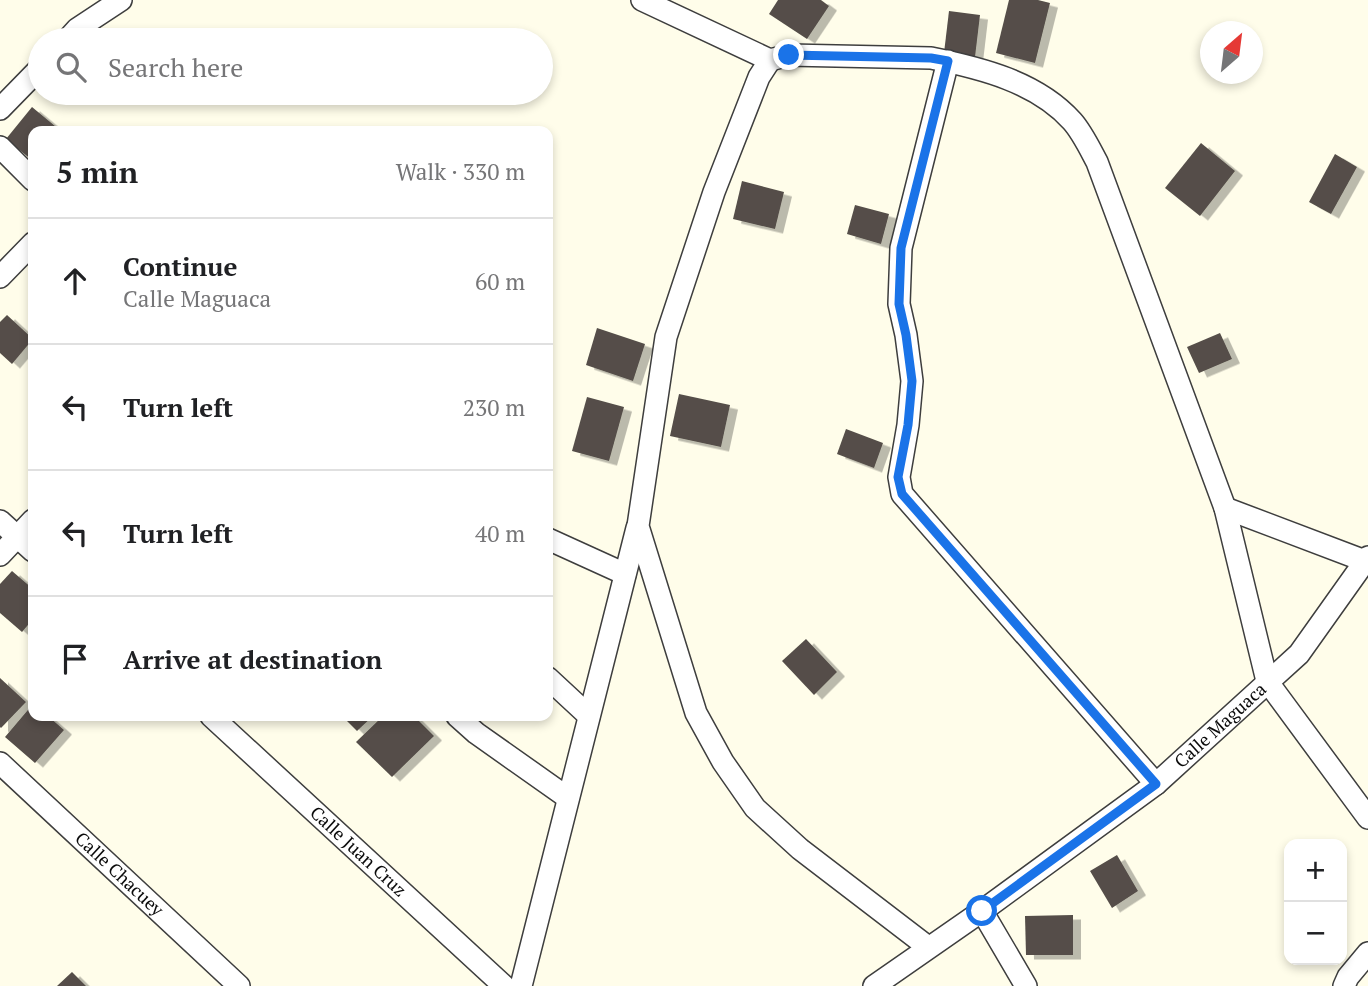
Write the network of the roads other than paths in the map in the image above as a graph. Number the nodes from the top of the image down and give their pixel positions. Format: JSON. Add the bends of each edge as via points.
{"nodes":[{"id":1,"x":121,"y":0,"type":"edge"},
{"id":2,"x":642,"y":0,"type":"edge"},
{"id":3,"x":79,"y":28,"type":"edge"},
{"id":4,"x":770,"y":60,"type":"junction"},
{"id":5,"x":948,"y":61,"type":"junction"},
{"id":6,"x":28,"y":80,"type":"edge"},
{"id":7,"x":0,"y":109,"type":"edge"},
{"id":8,"x":0,"y":147,"type":"edge"},
{"id":9,"x":28,"y":175,"type":"edge"},
{"id":10,"x":28,"y":248,"type":"edge"},
{"id":11,"x":0,"y":277,"type":"edge"},
{"id":12,"x":1225,"y":508,"type":"junction"},
{"id":13,"x":0,"y":521,"type":"edge"},
{"id":14,"x":28,"y":525,"type":"edge"},
{"id":15,"x":638,"y":526,"type":"junction"},
{"id":16,"x":17,"y":537,"type":"junction"},
{"id":17,"x":553,"y":541,"type":"edge"},
{"id":18,"x":28,"y":547,"type":"edge"},
{"id":19,"x":0,"y":555,"type":"edge"},
{"id":20,"x":1366,"y":559,"type":"edge"},
{"id":21,"x":625,"y":574,"type":"junction"},
{"id":22,"x":1267,"y":681,"type":"junction"},
{"id":23,"x":553,"y":683,"type":"edge"},
{"id":24,"x":589,"y":716,"type":"junction"},
{"id":25,"x":216,"y":721,"type":"edge"},
{"id":26,"x":463,"y":721,"type":"edge"},
{"id":27,"x":0,"y":763,"type":"edge"},
{"id":28,"x":1156,"y":784,"type":"junction"},
{"id":29,"x":568,"y":798,"type":"junction"},
{"id":30,"x":1368,"y":818,"type":"edge"},
{"id":31,"x":982,"y":911,"type":"junction"},
{"id":32,"x":928,"y":947,"type":"junction"},
{"id":33,"x":1368,"y":953,"type":"edge"},
{"id":34,"x":239,"y":986,"type":"edge"},
{"id":35,"x":504,"y":986,"type":"edge"},
{"id":36,"x":521,"y":986,"type":"edge"},
{"id":37,"x":874,"y":986,"type":"edge"},
{"id":38,"x":1027,"y":986,"type":"edge"},
{"id":39,"x":1344,"y":986,"type":"edge"}],
"edges":[{"from":1,"to":3,"type":"street"},
{"from":2,"to":4,"type":"street"},
{"from":4,"to":5,"type":"street","via":[[789,55]]},
{"from":4,"to":15,"type":"street","via":[[714,192],[666,337]]},
{"from":5,"to":12,"type":"street","via":[[1009,79],[1046,98],[1073,122],[1097,162]]},
{"from":5,"to":28,"type":"street","via":[[901,248],[899,304],[912,381],[898,477],[902,494]]},
{"from":6,"to":7,"type":"street"},
{"from":8,"to":9,"type":"street"},
{"from":10,"to":11,"type":"street"},
{"from":12,"to":20,"type":"street"},
{"from":12,"to":22,"type":"street"},
{"from":13,"to":16,"type":"street"},
{"from":14,"to":16,"type":"street"},
{"from":15,"to":21,"type":"street"},
{"from":15,"to":32,"type":"street","via":[[696,713],[723,762],[755,808],[800,849]]},
{"from":16,"to":18,"type":"street"},
{"from":16,"to":19,"type":"street"},
{"from":17,"to":21,"type":"street"},
{"from":20,"to":22,"type":"street","name":"Calle Maguaca","via":[[1299,654]]},
{"from":21,"to":24,"type":"street"},
{"from":22,"to":28,"type":"street","name":"Calle Maguaca"},
{"from":22,"to":30,"type":"street"},
{"from":23,"to":24,"type":"street"},
{"from":24,"to":29,"type":"street"},
{"from":25,"to":35,"type":"street","name":"Calle Juan Cruz"},
{"from":26,"to":29,"type":"street"},
{"from":27,"to":34,"type":"street","name":"Calle Chacuey"},
{"from":28,"to":31,"type":"street","name":"Calle Maguaca"},
{"from":29,"to":36,"type":"street"},
{"from":31,"to":32,"type":"street","name":"Calle Maguaca"},
{"from":31,"to":38,"type":"street"},
{"from":32,"to":37,"type":"street","name":"Calle Maguaca"},
{"from":33,"to":39,"type":"street"}]}
